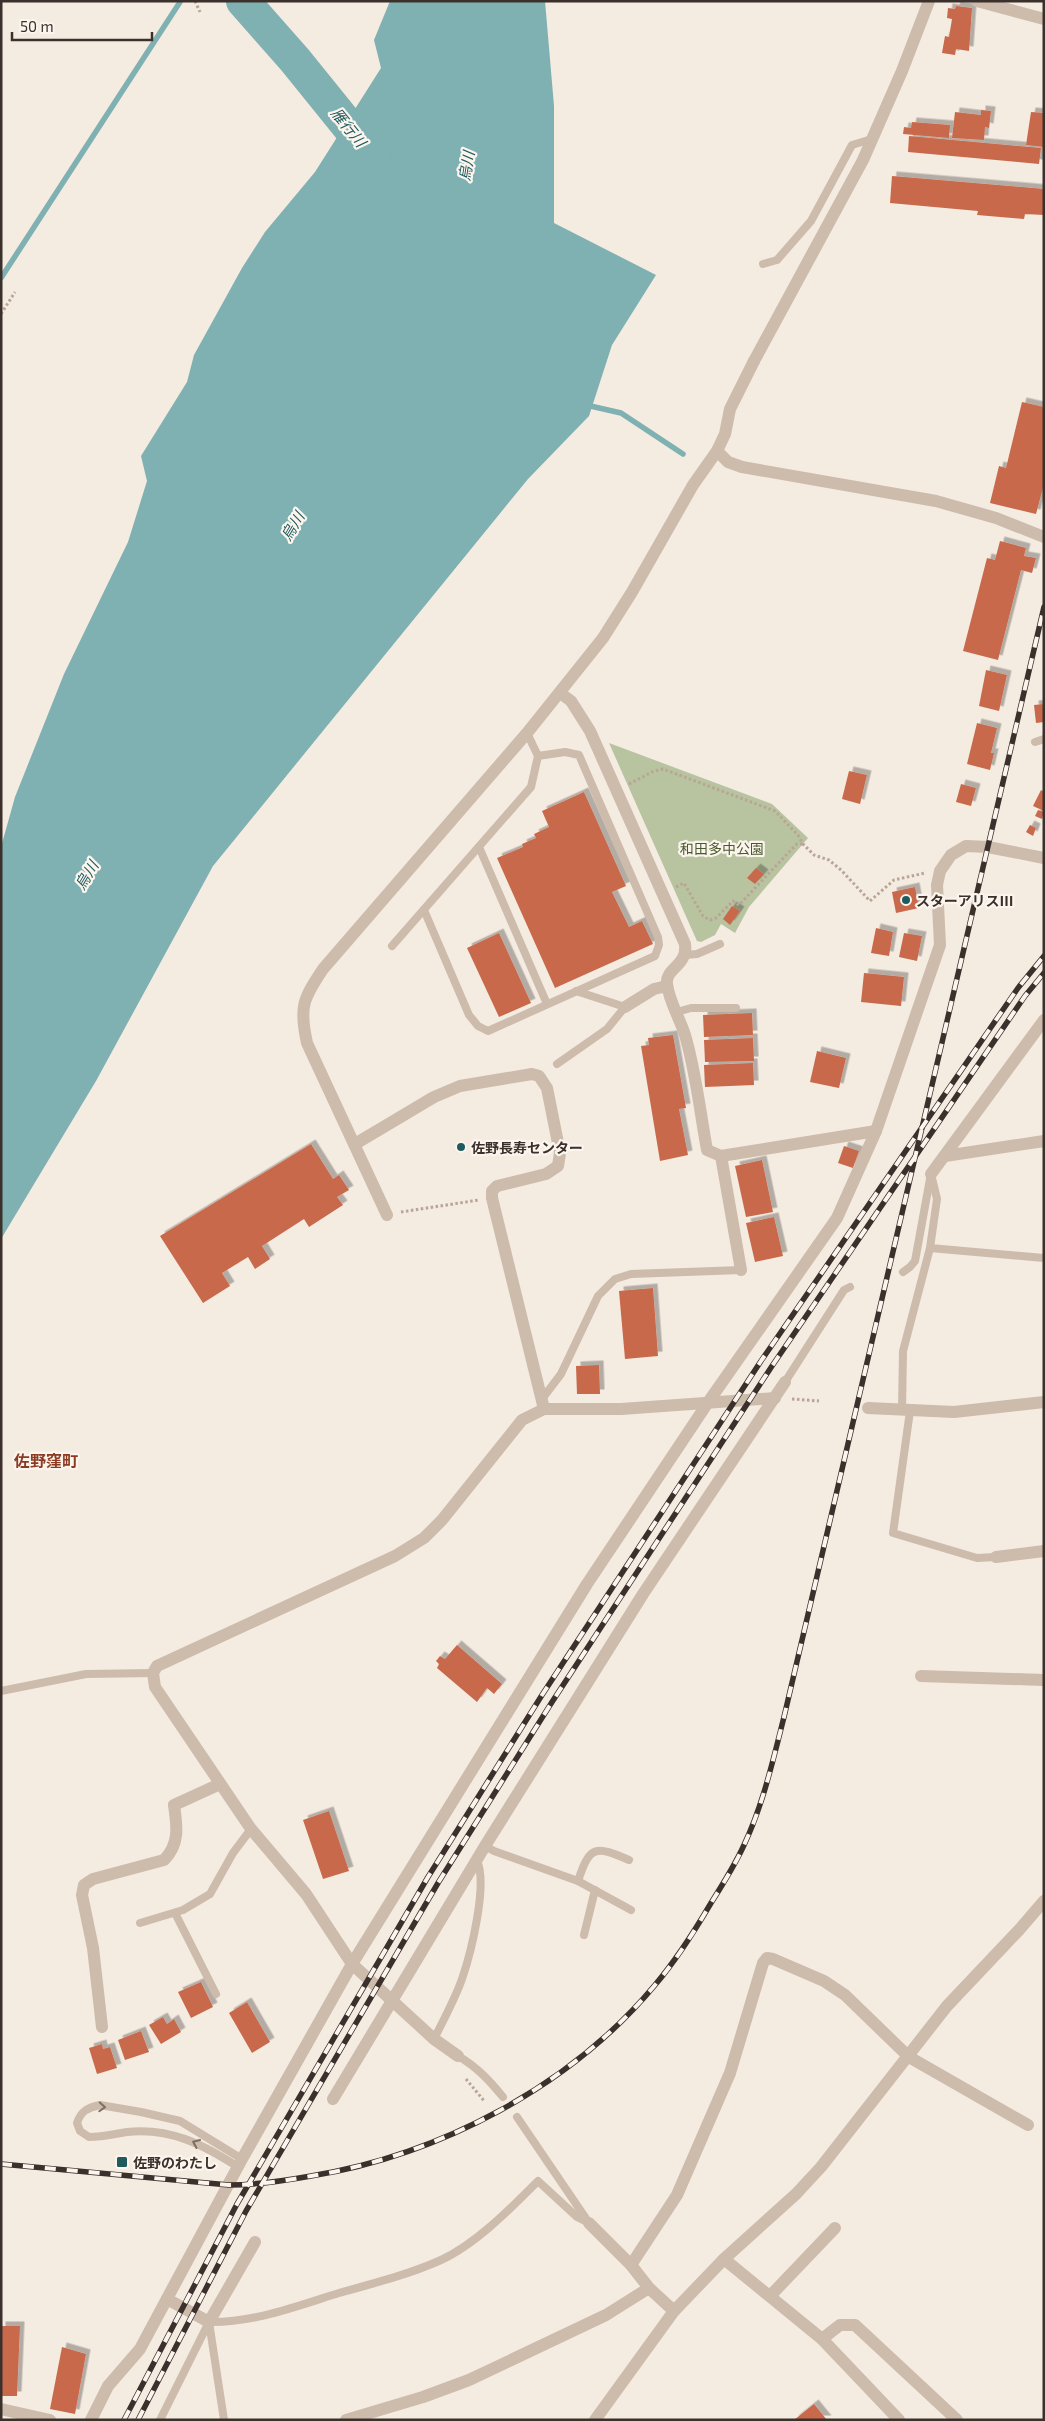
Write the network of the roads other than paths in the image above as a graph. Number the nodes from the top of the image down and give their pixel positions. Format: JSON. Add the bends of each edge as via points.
{"nodes":[{"id":1,"x":929,"y":1,"type":"edge"},
{"id":2,"x":977,"y":1,"type":"edge"},
{"id":3,"x":1044,"y":19,"type":"edge"},
{"id":4,"x":872,"y":139,"type":"junction"},
{"id":5,"x":763,"y":264,"type":"dead end"},
{"id":6,"x":717,"y":451,"type":"junction"},
{"id":7,"x":1044,"y":538,"type":"edge"},
{"id":8,"x":560,"y":693,"type":"junction"},
{"id":9,"x":526,"y":733,"type":"junction"},
{"id":10,"x":1044,"y":739,"type":"edge"},
{"id":11,"x":1036,"y":742,"type":"dead end"},
{"id":12,"x":538,"y":756,"type":"junction"},
{"id":13,"x":479,"y":847,"type":"junction"},
{"id":14,"x":1044,"y":858,"type":"edge"},
{"id":15,"x":424,"y":910,"type":"junction"},
{"id":16,"x":720,"y":944,"type":"dead end"},
{"id":17,"x":392,"y":946,"type":"dead end"},
{"id":18,"x":685,"y":955,"type":"junction"},
{"id":19,"x":667,"y":986,"type":"junction"},
{"id":20,"x":576,"y":991,"type":"junction"},
{"id":21,"x":548,"y":1004,"type":"junction"},
{"id":22,"x":625,"y":1007,"type":"junction"},
{"id":23,"x":736,"y":1008,"type":"dead end"},
{"id":24,"x":677,"y":1012,"type":"junction"},
{"id":25,"x":1044,"y":1020,"type":"edge"},
{"id":26,"x":557,"y":1064,"type":"dead end"},
{"id":27,"x":876,"y":1131,"type":"junction"},
{"id":28,"x":1044,"y":1141,"type":"edge"},
{"id":29,"x":355,"y":1144,"type":"junction"},
{"id":30,"x":721,"y":1156,"type":"junction"},
{"id":31,"x":945,"y":1156,"type":"junction"},
{"id":32,"x":931,"y":1174,"type":"junction"},
{"id":33,"x":387,"y":1215,"type":"road end"},
{"id":34,"x":930,"y":1248,"type":"junction"},
{"id":35,"x":1044,"y":1258,"type":"edge"},
{"id":36,"x":741,"y":1270,"type":"joint"},
{"id":37,"x":903,"y":1272,"type":"dead end"},
{"id":38,"x":850,"y":1287,"type":"dead end"},
{"id":39,"x":785,"y":1382,"type":"joint"},
{"id":40,"x":775,"y":1398,"type":"junction"},
{"id":41,"x":709,"y":1401,"type":"junction"},
{"id":42,"x":1044,"y":1402,"type":"edge"},
{"id":43,"x":543,"y":1404,"type":"junction"},
{"id":44,"x":868,"y":1408,"type":"dead end"},
{"id":45,"x":906,"y":1411,"type":"junction"},
{"id":46,"x":1044,"y":1551,"type":"edge"},
{"id":47,"x":996,"y":1557,"type":"joint"},
{"id":48,"x":153,"y":1673,"type":"junction"},
{"id":49,"x":921,"y":1676,"type":"dead end"},
{"id":50,"x":1044,"y":1680,"type":"edge"},
{"id":51,"x":1,"y":1690,"type":"edge"},
{"id":52,"x":220,"y":1784,"type":"junction"},
{"id":53,"x":251,"y":1829,"type":"junction"},
{"id":54,"x":485,"y":1846,"type":"junction"},
{"id":55,"x":477,"y":1860,"type":"junction"},
{"id":56,"x":629,"y":1860,"type":"dead end"},
{"id":57,"x":578,"y":1880,"type":"junction"},
{"id":58,"x":595,"y":1890,"type":"junction"},
{"id":59,"x":1044,"y":1901,"type":"edge"},
{"id":60,"x":632,"y":1910,"type":"dead end"},
{"id":61,"x":175,"y":1913,"type":"junction"},
{"id":62,"x":140,"y":1923,"type":"dead end"},
{"id":63,"x":584,"y":1934,"type":"dead end"},
{"id":64,"x":352,"y":1964,"type":"junction"},
{"id":65,"x":216,"y":1994,"type":"dead end"},
{"id":66,"x":393,"y":2000,"type":"junction"},
{"id":67,"x":102,"y":2027,"type":"dead end"},
{"id":68,"x":434,"y":2039,"type":"junction"},
{"id":69,"x":458,"y":2056,"type":"joint"},
{"id":70,"x":909,"y":2057,"type":"junction"},
{"id":71,"x":503,"y":2097,"type":"dead end"},
{"id":72,"x":333,"y":2099,"type":"dead end"},
{"id":73,"x":517,"y":2117,"type":"dead end"},
{"id":74,"x":1028,"y":2124,"type":"dead end"},
{"id":75,"x":240,"y":2163,"type":"junction"},
{"id":76,"x":589,"y":2223,"type":"junction"},
{"id":77,"x":835,"y":2228,"type":"dead end"},
{"id":78,"x":255,"y":2242,"type":"dead end"},
{"id":79,"x":724,"y":2259,"type":"junction"},
{"id":80,"x":631,"y":2264,"type":"junction"},
{"id":81,"x":649,"y":2288,"type":"junction"},
{"id":82,"x":771,"y":2296,"type":"junction"},
{"id":83,"x":168,"y":2298,"type":"junction"},
{"id":84,"x":674,"y":2311,"type":"junction"},
{"id":85,"x":209,"y":2322,"type":"junction"},
{"id":86,"x":822,"y":2339,"type":"junction"},
{"id":87,"x":1,"y":2409,"type":"edge"},
{"id":88,"x":50,"y":2420,"type":"edge"},
{"id":89,"x":91,"y":2420,"type":"edge"},
{"id":90,"x":160,"y":2420,"type":"edge"},
{"id":91,"x":224,"y":2420,"type":"edge"},
{"id":92,"x":346,"y":2420,"type":"edge"},
{"id":93,"x":595,"y":2420,"type":"edge"},
{"id":94,"x":899,"y":2420,"type":"edge"},
{"id":95,"x":957,"y":2420,"type":"edge"}],
"edges":[{"from":1,"to":4,"type":"street"},
{"from":2,"to":3,"type":"street"},
{"from":4,"to":5,"type":"lane","via":[[852,145],[811,221],[776,260]]},
{"from":4,"to":6,"type":"street","via":[[730,409]]},
{"from":6,"to":7,"type":"street","via":[[728,462],[742,467],[936,500],[996,518]]},
{"from":6,"to":8,"type":"street","via":[[693,485],[603,638]]},
{"from":8,"to":9,"type":"street"},
{"from":8,"to":18,"type":"street","via":[[571,701],[590,731],[682,936]]},
{"from":9,"to":12,"type":"lane"},
{"from":9,"to":29,"type":"street","via":[[323,969],[306,993],[301,1018],[308,1043]]},
{"from":10,"to":11,"type":"lane"},
{"from":12,"to":13,"type":"lane","via":[[531,787]]},
{"from":12,"to":20,"type":"lane","via":[[565,752],[579,755],[659,945],[655,956]]},
{"from":13,"to":15,"type":"lane"},
{"from":13,"to":21,"type":"lane"},
{"from":14,"to":27,"type":"street","via":[[966,846],[951,855],[940,871],[937,885],[940,945]]},
{"from":15,"to":17,"type":"lane"},
{"from":15,"to":21,"type":"lane","via":[[469,1015],[478,1026],[488,1031]]},
{"from":16,"to":18,"type":"lane","via":[[697,954]]},
{"from":18,"to":19,"type":"street","via":[[669,975]]},
{"from":19,"to":22,"type":"street","via":[[654,989]]},
{"from":19,"to":24,"type":"street"},
{"from":20,"to":21,"type":"lane"},
{"from":20,"to":22,"type":"lane"},
{"from":22,"to":26,"type":"lane","via":[[607,1028]]},
{"from":23,"to":24,"type":"lane","via":[[691,1008]]},
{"from":24,"to":30,"type":"street","via":[[685,1036],[707,1150]]},
{"from":25,"to":31,"type":"street"},
{"from":27,"to":30,"type":"street"},
{"from":27,"to":41,"type":"street","via":[[838,1218]]},
{"from":28,"to":31,"type":"street"},
{"from":29,"to":33,"type":"street"},
{"from":29,"to":43,"type":"street","via":[[434,1096],[460,1086],[532,1074],[539,1076],[547,1088],[560,1153],[558,1166],[546,1174],[497,1186],[492,1191],[492,1198]]},
{"from":30,"to":36,"type":"street"},
{"from":31,"to":32,"type":"street"},
{"from":32,"to":34,"type":"lane","via":[[937,1199]]},
{"from":32,"to":37,"type":"lane","via":[[915,1261]]},
{"from":34,"to":35,"type":"lane"},
{"from":34,"to":45,"type":"lane","via":[[903,1351]]},
{"from":36,"to":43,"type":"lane","via":[[631,1274],[615,1279],[598,1296]]},
{"from":38,"to":39,"type":"lane","via":[[844,1290]]},
{"from":39,"to":40,"type":"street"},
{"from":40,"to":41,"type":"street"},
{"from":40,"to":54,"type":"street","via":[[642,1594]]},
{"from":41,"to":43,"type":"street","via":[[621,1408]]},
{"from":41,"to":64,"type":"street","via":[[587,1584]]},
{"from":42,"to":45,"type":"street","via":[[968,1411]]},
{"from":43,"to":48,"type":"street","via":[[522,1420],[424,1538],[395,1556],[157,1666]]},
{"from":44,"to":45,"type":"street"},
{"from":45,"to":47,"type":"lane","via":[[893,1533],[976,1558]]},
{"from":46,"to":47,"type":"street"},
{"from":48,"to":51,"type":"lane","via":[[86,1674]]},
{"from":48,"to":52,"type":"street","via":[[155,1687]]},
{"from":49,"to":50,"type":"street"},
{"from":52,"to":53,"type":"street"},
{"from":52,"to":67,"type":"street","via":[[174,1806],[175,1845],[164,1860],[93,1879],[84,1885],[82,1895],[93,1948]]},
{"from":53,"to":61,"type":"lane","via":[[210,1894]]},
{"from":53,"to":64,"type":"street","via":[[306,1894]]},
{"from":54,"to":55,"type":"street"},
{"from":54,"to":57,"type":"lane"},
{"from":55,"to":66,"type":"street"},
{"from":55,"to":68,"type":"lane","via":[[482,1879],[470,1945],[462,1978]]},
{"from":56,"to":57,"type":"lane","via":[[599,1850],[585,1859]]},
{"from":57,"to":58,"type":"lane"},
{"from":58,"to":60,"type":"lane"},
{"from":58,"to":63,"type":"lane"},
{"from":59,"to":70,"type":"street","via":[[947,2006]]},
{"from":61,"to":62,"type":"lane"},
{"from":61,"to":65,"type":"lane"},
{"from":64,"to":66,"type":"street"},
{"from":64,"to":75,"type":"street"},
{"from":66,"to":68,"type":"street"},
{"from":66,"to":72,"type":"street"},
{"from":68,"to":69,"type":"street"},
{"from":69,"to":71,"type":"lane","via":[[473,2065]]},
{"from":70,"to":74,"type":"street"},
{"from":70,"to":79,"type":"street","via":[[821,2167]]},
{"from":70,"to":80,"type":"street","via":[[845,1995],[824,1981],[767,1958],[730,2073],[680,2187]]},
{"from":73,"to":76,"type":"lane"},
{"from":75,"to":75,"type":"lane","one_way":true,"via":[[175,2135],[153,2132],[89,2137],[77,2123],[80,2114],[89,2107],[100,2106],[164,2116],[180,2121]]},
{"from":75,"to":83,"type":"street"},
{"from":76,"to":80,"type":"street"},
{"from":76,"to":85,"type":"lane","via":[[577,2217],[538,2181],[473,2239],[441,2260],[266,2315]]},
{"from":77,"to":82,"type":"street"},
{"from":78,"to":85,"type":"street"},
{"from":79,"to":82,"type":"street"},
{"from":79,"to":84,"type":"street"},
{"from":80,"to":81,"type":"street"},
{"from":81,"to":84,"type":"street"},
{"from":81,"to":92,"type":"street","via":[[606,2315],[469,2380]]},
{"from":82,"to":86,"type":"street"},
{"from":83,"to":85,"type":"street"},
{"from":83,"to":89,"type":"street","via":[[140,2349],[108,2386]]},
{"from":84,"to":93,"type":"street"},
{"from":85,"to":90,"type":"lane"},
{"from":85,"to":91,"type":"lane"},
{"from":86,"to":94,"type":"street"},
{"from":86,"to":95,"type":"street","via":[[840,2326],[856,2325]]},
{"from":87,"to":88,"type":"street"}]}
